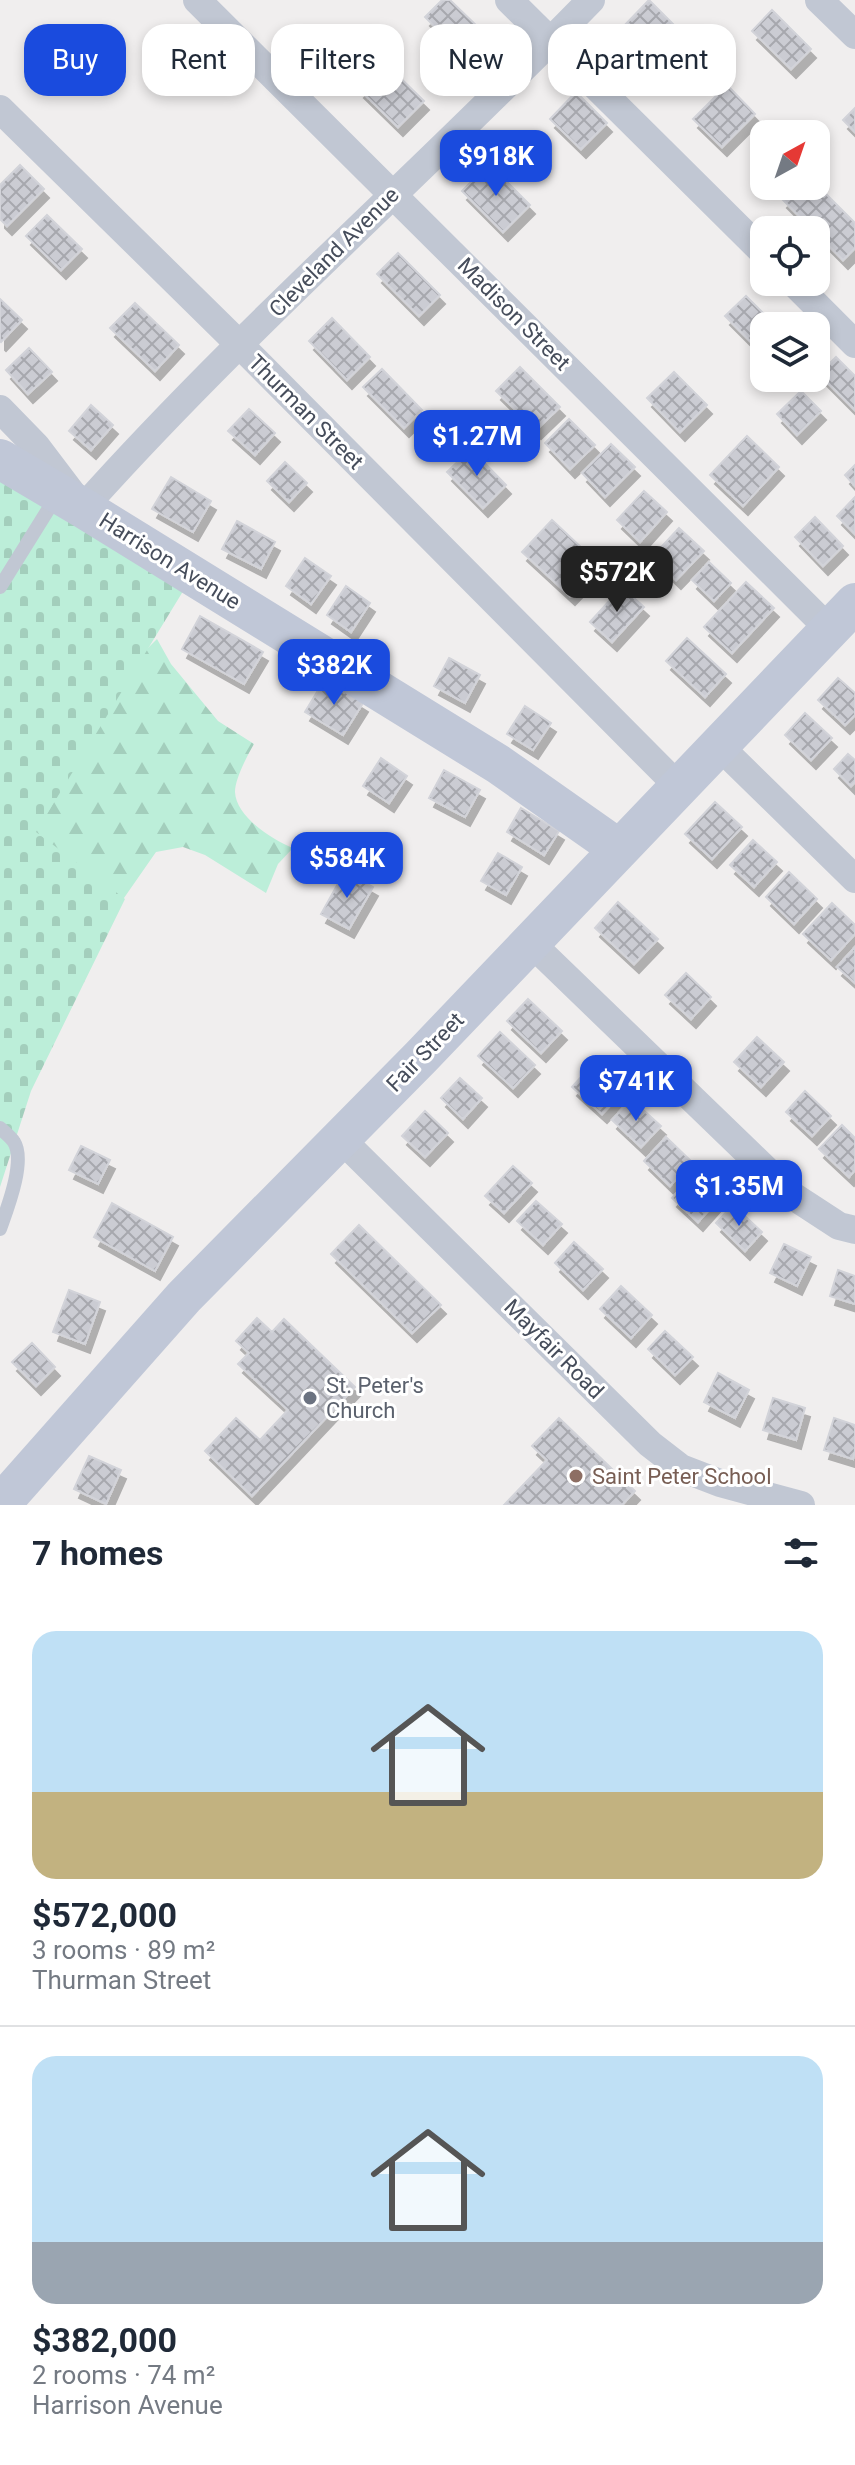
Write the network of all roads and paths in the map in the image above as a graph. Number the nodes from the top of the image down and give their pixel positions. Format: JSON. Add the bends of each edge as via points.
{"nodes":[{"id":1,"x":197,"y":0,"type":"edge"},
{"id":2,"x":509,"y":0,"type":"edge"},
{"id":3,"x":591,"y":0,"type":"edge"},
{"id":4,"x":819,"y":0,"type":"edge"},
{"id":5,"x":568,"y":24,"type":"edge"},
{"id":6,"x":855,"y":35,"type":"edge"},
{"id":7,"x":548,"y":39,"type":"edge"},
{"id":8,"x":548,"y":45,"type":"edge"},
{"id":9,"x":606,"y":96,"type":"edge"},
{"id":10,"x":0,"y":109,"type":"edge"},
{"id":11,"x":393,"y":193,"type":"junction"},
{"id":12,"x":750,"y":239,"type":"edge"},
{"id":13,"x":807,"y":296,"type":"edge"},
{"id":14,"x":855,"y":344,"type":"edge"},
{"id":15,"x":240,"y":345,"type":"junction"},
{"id":16,"x":0,"y":409,"type":"edge"},
{"id":17,"x":0,"y":459,"type":"edge"},
{"id":18,"x":70,"y":500,"type":"junction"},
{"id":19,"x":0,"y":587,"type":"edge"},
{"id":20,"x":842,"y":617,"type":"edge"},
{"id":21,"x":718,"y":745,"type":"junction"},
{"id":22,"x":678,"y":786,"type":"junction"},
{"id":23,"x":619,"y":849,"type":"junction"},
{"id":24,"x":855,"y":879,"type":"edge"},
{"id":25,"x":530,"y":942,"type":"junction"},
{"id":26,"x":0,"y":1128,"type":"edge"},
{"id":27,"x":341,"y":1139,"type":"junction"},
{"id":28,"x":0,"y":1229,"type":"edge"},
{"id":29,"x":855,"y":1230,"type":"edge"},
{"id":30,"x":0,"y":1505,"type":"edge"},
{"id":31,"x":801,"y":1505,"type":"edge"}],
"edges":[{"from":1,"to":11,"type":"street","name":"Madison Street"},
{"from":2,"to":7,"type":"street"},
{"from":3,"to":5,"type":"street","name":"Cleveland Avenue"},
{"from":4,"to":6,"type":"street"},
{"from":8,"to":11,"type":"street","name":"Cleveland Avenue"},
{"from":9,"to":12,"type":"street"},
{"from":10,"to":15,"type":"street","name":"Thurman Street"},
{"from":11,"to":15,"type":"street","name":"Cleveland Avenue"},
{"from":11,"to":20,"type":"street","name":"Madison Street"},
{"from":13,"to":14,"type":"street"},
{"from":15,"to":18,"type":"street","name":"Cleveland Avenue","via":[[125,461]]},
{"from":15,"to":22,"type":"street","name":"Thurman Street"},
{"from":16,"to":18,"type":"street","via":[[36,446]]},
{"from":17,"to":18,"type":"street","name":"Harrison Avenue"},
{"from":18,"to":19,"type":"lane"},
{"from":18,"to":23,"type":"street","name":"Harrison Avenue","via":[[498,764]]},
{"from":20,"to":21,"type":"street","name":"Fair Street"},
{"from":21,"to":22,"type":"street","name":"Fair Street"},
{"from":21,"to":24,"type":"street"},
{"from":22,"to":23,"type":"street","name":"Fair Street"},
{"from":23,"to":25,"type":"street","name":"Fair Street"},
{"from":25,"to":27,"type":"street","name":"Fair Street"},
{"from":25,"to":29,"type":"street","via":[[793,1196],[839,1226]]},
{"from":26,"to":28,"type":"lane","via":[[16,1143],[18,1165]]},
{"from":27,"to":30,"type":"street","name":"Fair Street","via":[[184,1297]]},
{"from":27,"to":31,"type":"street","name":"Mayfair Road","via":[[681,1468]]}]}
